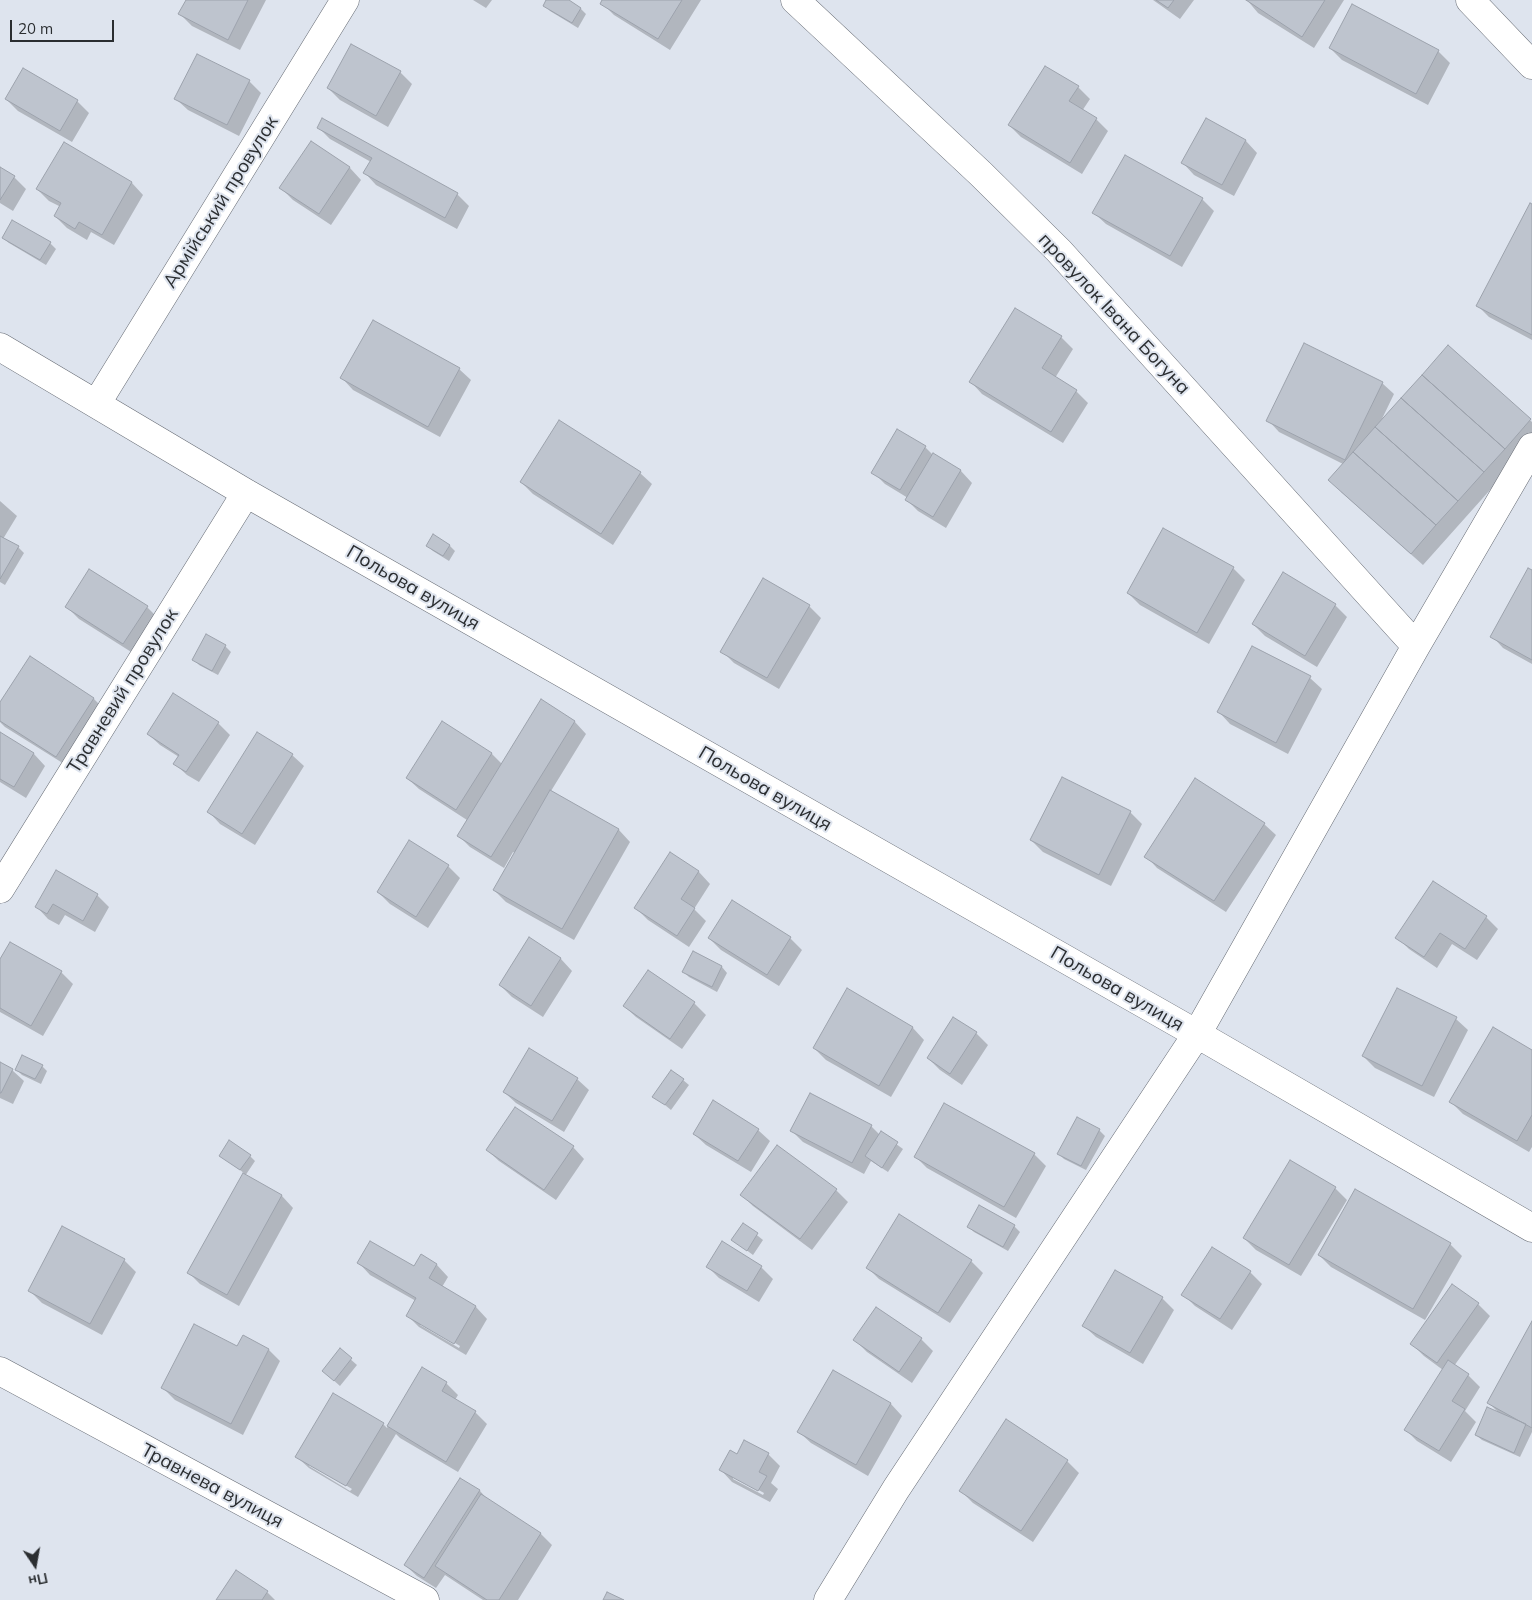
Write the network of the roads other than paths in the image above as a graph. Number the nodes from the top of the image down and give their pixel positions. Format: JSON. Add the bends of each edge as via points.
{"nodes":[{"id":1,"x":345,"y":0,"type":"edge"},
{"id":2,"x":795,"y":0,"type":"edge"},
{"id":3,"x":1470,"y":0,"type":"edge"},
{"id":4,"x":1532,"y":64,"type":"edge"},
{"id":5,"x":0,"y":347,"type":"edge"},
{"id":6,"x":97,"y":403,"type":"junction"},
{"id":7,"x":1532,"y":447,"type":"edge"},
{"id":8,"x":246,"y":493,"type":"junction"},
{"id":9,"x":1416,"y":646,"type":"junction"},
{"id":10,"x":0,"y":889,"type":"edge"},
{"id":11,"x":1197,"y":1034,"type":"junction"},
{"id":12,"x":1532,"y":1228,"type":"edge"},
{"id":13,"x":1,"y":1375,"type":"edge"},
{"id":14,"x":425,"y":1600,"type":"edge"},
{"id":15,"x":828,"y":1600,"type":"edge"}],
"edges":[{"from":1,"to":6,"type":"street","name":"Армійський провулок"},
{"from":2,"to":9,"type":"street","name":"провулок Івана Богуна","via":[[1059,251]]},
{"from":3,"to":4,"type":"street"},
{"from":5,"to":6,"type":"street","name":"Польова вулиця"},
{"from":6,"to":8,"type":"street","name":"Польова вулиця"},
{"from":7,"to":9,"type":"street"},
{"from":8,"to":10,"type":"street","name":"Травневий провулок"},
{"from":8,"to":11,"type":"street","name":"Польова вулиця"},
{"from":9,"to":11,"type":"street"},
{"from":11,"to":12,"type":"street","name":"Польова вулиця"},
{"from":11,"to":15,"type":"street","via":[[896,1488]]},
{"from":13,"to":14,"type":"street","name":"Травнева вулиця"}]}
